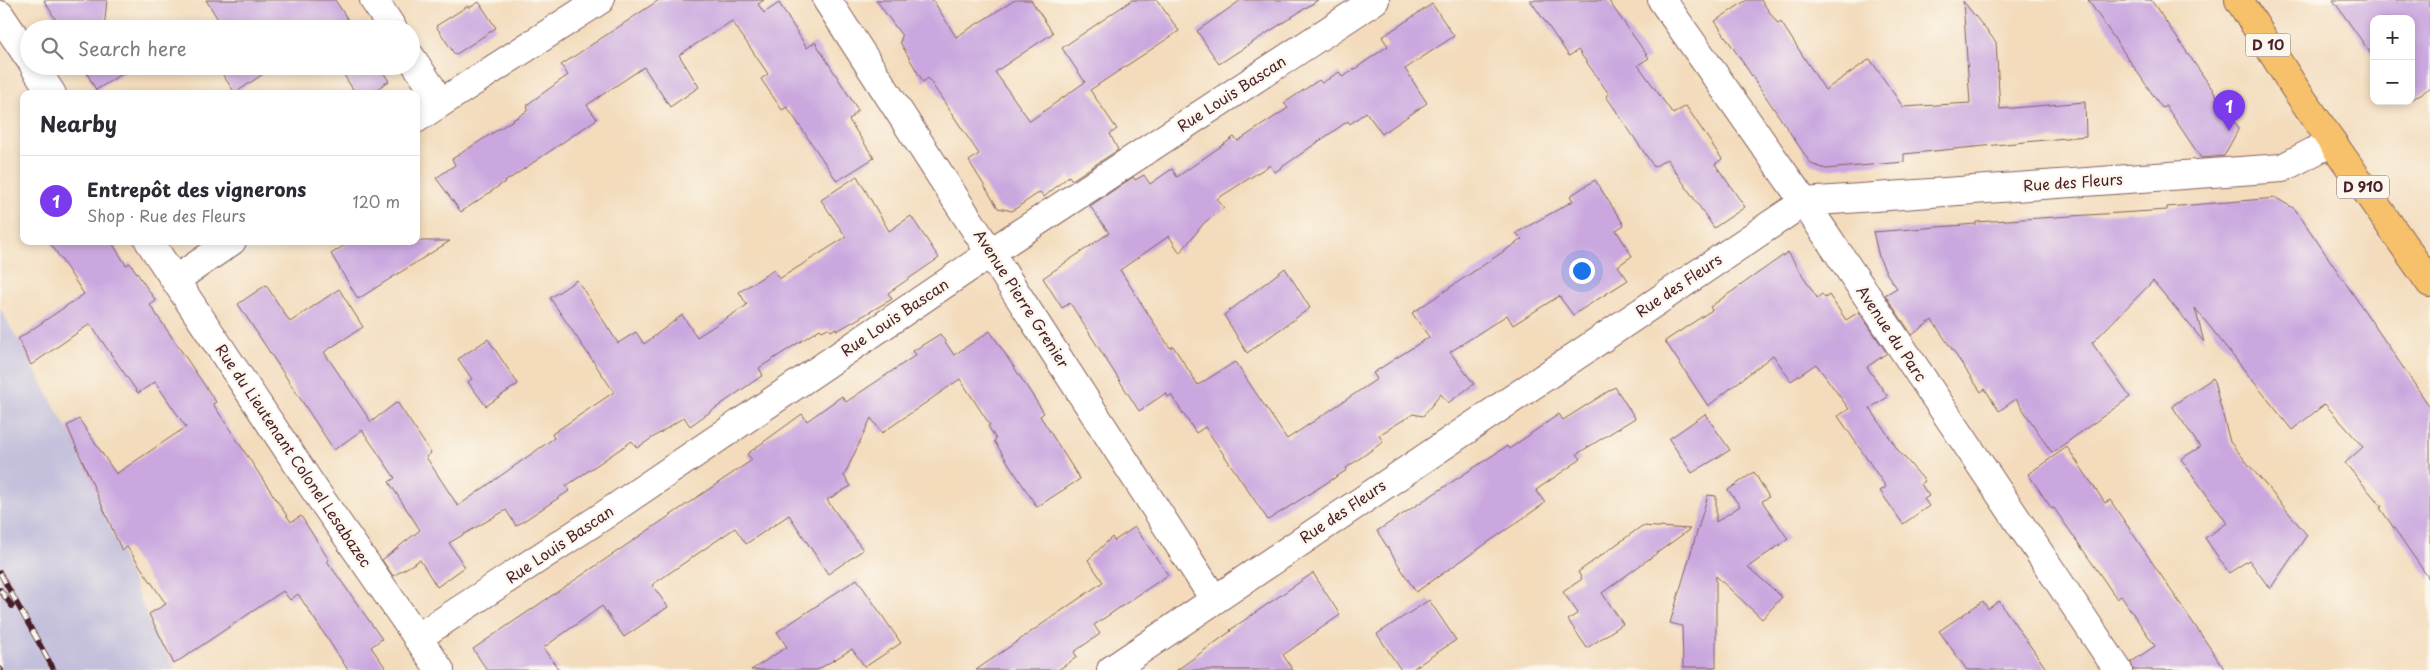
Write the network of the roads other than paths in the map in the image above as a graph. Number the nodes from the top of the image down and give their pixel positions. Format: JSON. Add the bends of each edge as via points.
{"nodes":[{"id":1,"x":374,"y":0,"type":"edge"},
{"id":2,"x":600,"y":0,"type":"edge"},
{"id":3,"x":827,"y":0,"type":"edge"},
{"id":4,"x":1375,"y":0,"type":"edge"},
{"id":5,"x":1662,"y":0,"type":"edge"},
{"id":6,"x":2239,"y":0,"type":"edge"},
{"id":7,"x":0,"y":15,"type":"edge"},
{"id":8,"x":387,"y":20,"type":"edge"},
{"id":9,"x":20,"y":45,"type":"edge"},
{"id":10,"x":420,"y":70,"type":"edge"},
{"id":11,"x":40,"y":75,"type":"edge"},
{"id":12,"x":49,"y":90,"type":"edge"},
{"id":13,"x":2296,"y":90,"type":"joint"},
{"id":14,"x":438,"y":104,"type":"junction"},
{"id":15,"x":420,"y":116,"type":"edge"},
{"id":16,"x":2332,"y":142,"type":"junction"},
{"id":17,"x":1804,"y":202,"type":"junction"},
{"id":18,"x":152,"y":245,"type":"edge"},
{"id":19,"x":226,"y":245,"type":"edge"},
{"id":20,"x":991,"y":252,"type":"junction"},
{"id":21,"x":175,"y":280,"type":"junction"},
{"id":22,"x":2430,"y":283,"type":"edge"},
{"id":23,"x":1214,"y":599,"type":"junction"},
{"id":24,"x":417,"y":638,"type":"junction"},
{"id":25,"x":440,"y":670,"type":"edge"},
{"id":26,"x":1111,"y":670,"type":"edge"},
{"id":27,"x":2118,"y":670,"type":"edge"}],
"edges":[{"from":1,"to":8,"type":"street"},
{"from":2,"to":14,"type":"street"},
{"from":3,"to":20,"type":"street","name":"Avenue Pierre Grenier"},
{"from":4,"to":20,"type":"street","name":"Rue Louis Bascan"},
{"from":5,"to":17,"type":"street","name":"Avenue du Parc"},
{"from":6,"to":13,"type":"main road","number":"D 10"},
{"from":7,"to":9,"type":"street"},
{"from":10,"to":14,"type":"street"},
{"from":11,"to":12,"type":"street"},
{"from":13,"to":16,"type":"main road","number":"D 910"},
{"from":14,"to":15,"type":"street"},
{"from":16,"to":17,"type":"street","name":"Rue des Fleurs","via":[[2282,168]]},
{"from":16,"to":22,"type":"main road","number":"D 910"},
{"from":17,"to":23,"type":"street","name":"Rue des Fleurs"},
{"from":17,"to":27,"type":"street","name":"Avenue du Parc"},
{"from":18,"to":21,"type":"street","name":"Rue du Lieutenant Colonel Lesabazec"},
{"from":19,"to":21,"type":"street"},
{"from":20,"to":23,"type":"street","name":"Avenue Pierre Grenier"},
{"from":20,"to":24,"type":"street","name":"Rue Louis Bascan","via":[[600,518]]},
{"from":21,"to":24,"type":"street","name":"Rue du Lieutenant Colonel Lesabazec"},
{"from":23,"to":26,"type":"street","name":"Rue des Fleurs"},
{"from":24,"to":25,"type":"street","name":"Rue du Lieutenant Colonel Lesabazec"}]}
